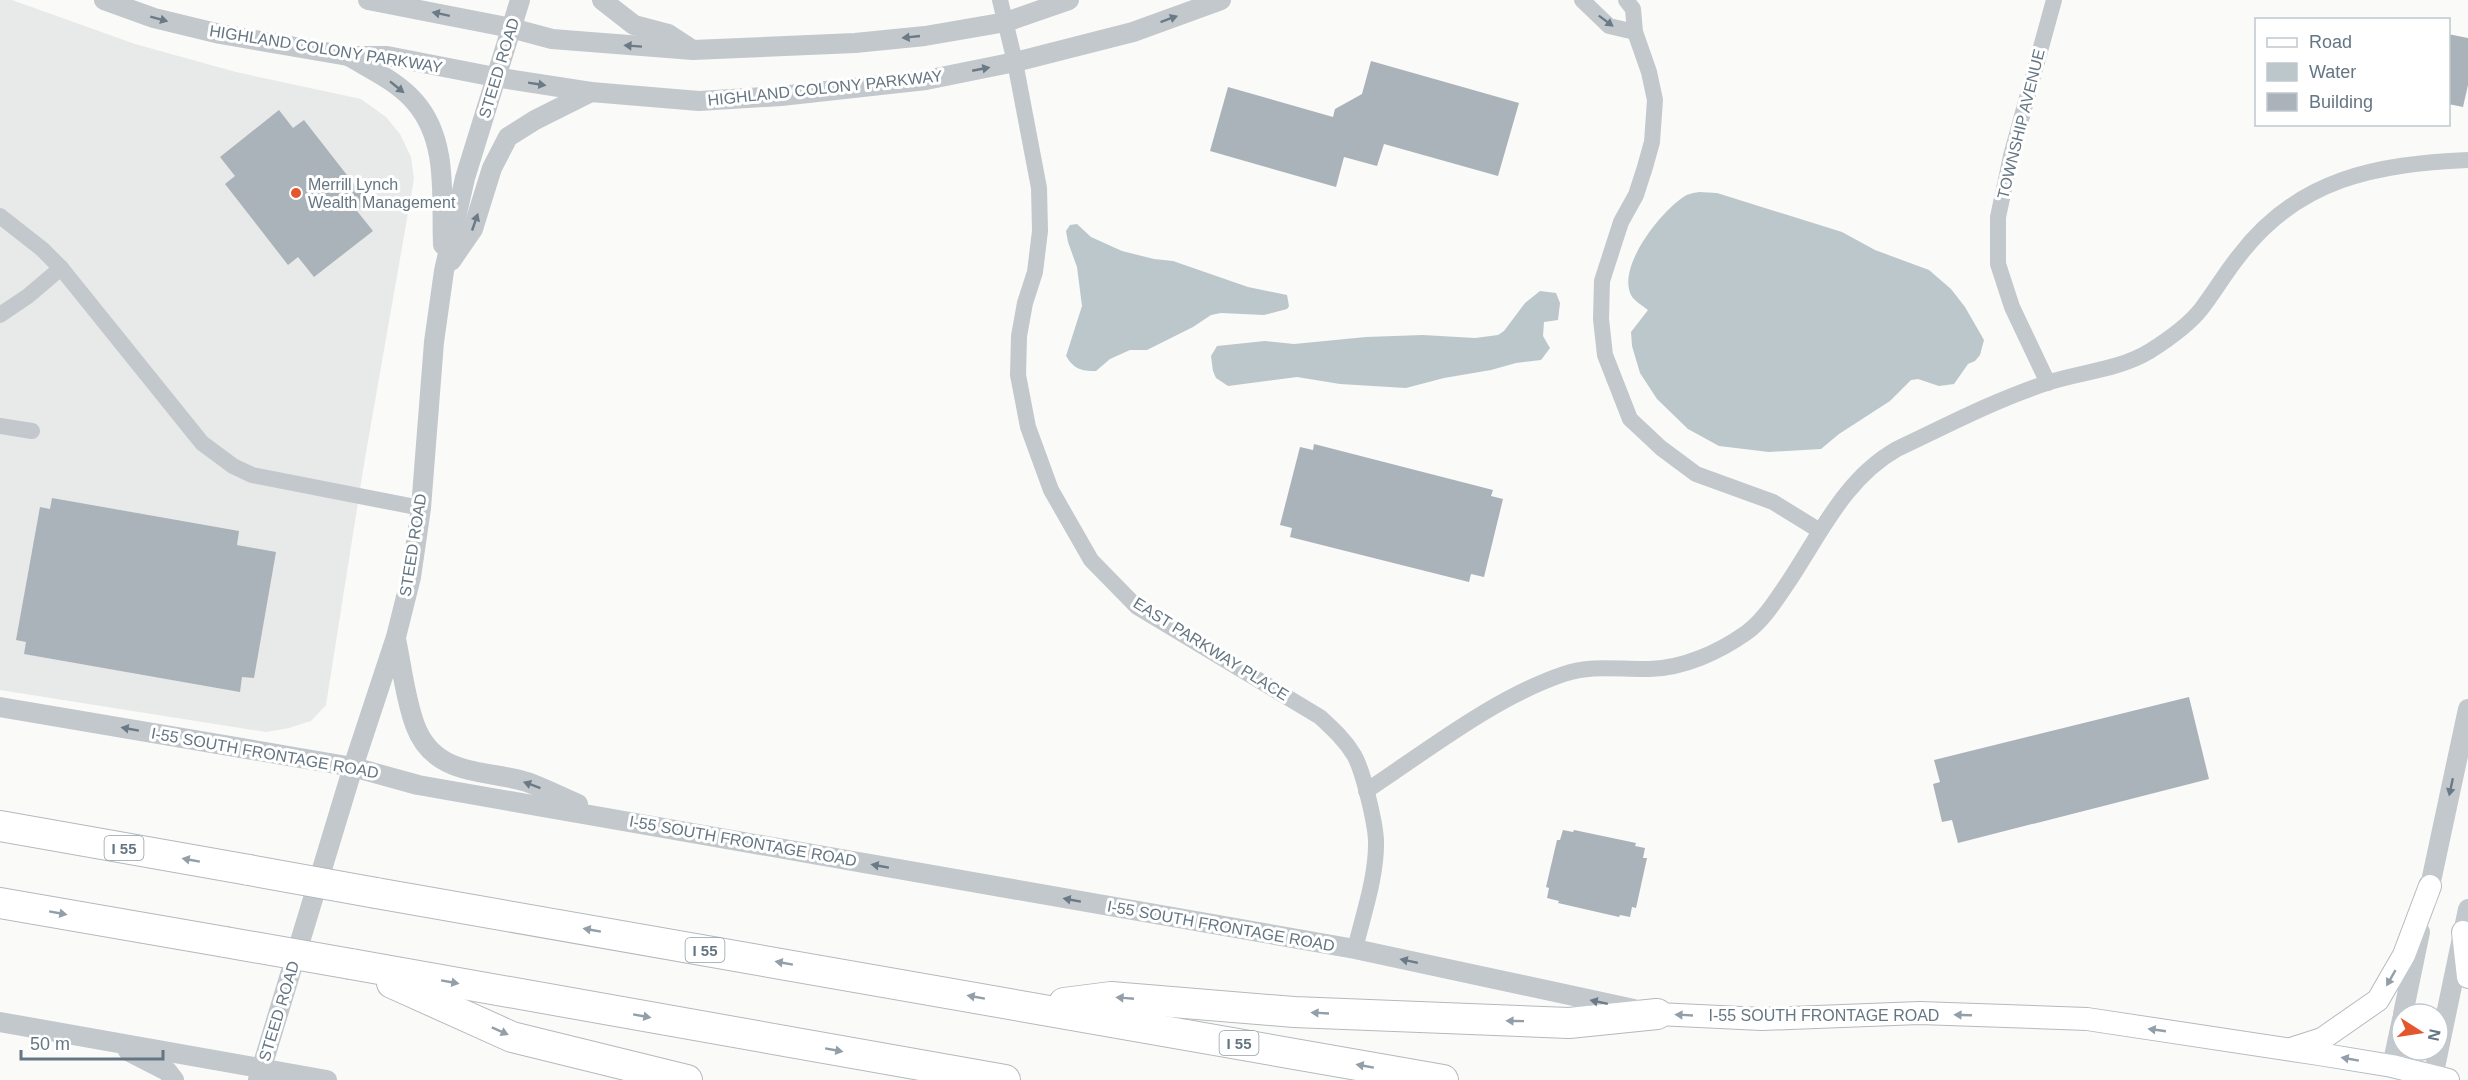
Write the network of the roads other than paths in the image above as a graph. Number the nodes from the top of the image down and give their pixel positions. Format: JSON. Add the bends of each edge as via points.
{"nodes":[{"id":1,"x":104,"y":0,"type":"edge"},
{"id":2,"x":368,"y":0,"type":"edge"},
{"id":3,"x":520,"y":0,"type":"edge"},
{"id":4,"x":602,"y":0,"type":"edge"},
{"id":5,"x":1000,"y":0,"type":"edge"},
{"id":6,"x":1070,"y":0,"type":"edge"},
{"id":7,"x":1221,"y":0,"type":"edge"},
{"id":8,"x":1582,"y":0,"type":"edge"},
{"id":9,"x":1626,"y":0,"type":"edge"},
{"id":10,"x":2054,"y":0,"type":"edge"},
{"id":11,"x":1006,"y":22,"type":"junction"},
{"id":12,"x":511,"y":28,"type":"junction"},
{"id":13,"x":1635,"y":32,"type":"junction"},
{"id":14,"x":693,"y":50,"type":"junction"},
{"id":15,"x":348,"y":56,"type":"junction"},
{"id":16,"x":1015,"y":62,"type":"junction"},
{"id":17,"x":495,"y":77,"type":"junction"},
{"id":18,"x":591,"y":92,"type":"junction"},
{"id":19,"x":2468,"y":160,"type":"edge"},
{"id":20,"x":0,"y":216,"type":"edge"},
{"id":21,"x":61,"y":268,"type":"junction"},
{"id":22,"x":444,"y":271,"type":"junction"},
{"id":23,"x":0,"y":315,"type":"edge"},
{"id":24,"x":2048,"y":383,"type":"junction"},
{"id":25,"x":0,"y":426,"type":"edge"},
{"id":26,"x":32,"y":431,"type":"dead end"},
{"id":27,"x":421,"y":508,"type":"junction"},
{"id":28,"x":1820,"y":531,"type":"junction"},
{"id":29,"x":396,"y":637,"type":"junction"},
{"id":30,"x":0,"y":707,"type":"edge"},
{"id":31,"x":2468,"y":709,"type":"edge"},
{"id":32,"x":353,"y":767,"type":"junction"},
{"id":33,"x":1366,"y":791,"type":"junction"},
{"id":34,"x":605,"y":816,"type":"junction"},
{"id":35,"x":0,"y":826,"type":"edge"},
{"id":36,"x":2430,"y":886,"type":"junction"},
{"id":37,"x":0,"y":903,"type":"edge"},
{"id":38,"x":2468,"y":909,"type":"edge"},
{"id":39,"x":2463,"y":932,"type":"junction"},
{"id":40,"x":1355,"y":950,"type":"junction"},
{"id":41,"x":351,"y":964,"type":"junction"},
{"id":42,"x":2468,"y":977,"type":"edge"},
{"id":43,"x":2406,"y":1002,"type":"edge"},
{"id":44,"x":1034,"y":1007,"type":"junction"},
{"id":45,"x":1657,"y":1014,"type":"junction"},
{"id":46,"x":0,"y":1022,"type":"edge"},
{"id":47,"x":107,"y":1041,"type":"junction"},
{"id":48,"x":2289,"y":1049,"type":"junction"},
{"id":49,"x":2390,"y":1073,"type":"edge"},
{"id":50,"x":260,"y":1074,"type":"edge"},
{"id":51,"x":2438,"y":1079,"type":"edge"},
{"id":52,"x":174,"y":1080,"type":"edge"},
{"id":53,"x":327,"y":1080,"type":"edge"},
{"id":54,"x":687,"y":1080,"type":"edge"},
{"id":55,"x":1005,"y":1080,"type":"edge"},
{"id":56,"x":1443,"y":1080,"type":"edge"}],
"edges":[{"from":1,"to":15,"type":"street","name":"HIGHLAND COLONY PARKWAY","one_way":true,"via":[[154,18],[220,34]]},
{"from":12,"to":2,"type":"street","one_way":true},
{"from":3,"to":12,"type":"street","name":"STEED ROAD"},
{"from":4,"to":14,"type":"street","via":[[634,25],[668,34]]},
{"from":5,"to":11,"type":"street","name":"EAST PARKWAY PLACE"},
{"from":6,"to":11,"type":"street"},
{"from":16,"to":7,"type":"street","name":"HIGHLAND COLONY PARKWAY","one_way":true,"via":[[1133,32]]},
{"from":8,"to":13,"type":"street","one_way":true,"via":[[1610,26]]},
{"from":9,"to":13,"type":"street","via":[[1633,9]]},
{"from":10,"to":24,"type":"street","name":"TOWNSHIP AVENUE","via":[[1998,217],[1998,264],[2012,307]]},
{"from":11,"to":14,"type":"street","one_way":true,"via":[[855,43]]},
{"from":11,"to":16,"type":"street","name":"EAST PARKWAY PLACE"},
{"from":14,"to":12,"type":"street","one_way":true,"via":[[552,39]]},
{"from":12,"to":17,"type":"street","name":"STEED ROAD"},
{"from":13,"to":28,"type":"street","via":[[1655,100],[1652,142],[1636,195],[1620,222],[1602,281],[1605,355],[1630,419],[1661,448],[1696,474],[1773,502]]},
{"from":15,"to":17,"type":"street","name":"HIGHLAND COLONY PARKWAY","via":[[387,56]]},
{"from":15,"to":22,"type":"street","one_way":true,"via":[[415,102],[433,130],[442,164]]},
{"from":18,"to":16,"type":"street","name":"HIGHLAND COLONY PARKWAY","one_way":true,"via":[[699,101],[781,96],[926,80]]},
{"from":16,"to":33,"type":"street","name":"EAST PARKWAY PLACE","via":[[1039,188],[1040,231],[1035,272],[1019,336],[1018,375],[1028,427],[1051,490],[1091,560],[1137,607],[1320,717],[1356,758]]},
{"from":17,"to":18,"type":"street","name":"HIGHLAND COLONY PARKWAY","one_way":true},
{"from":17,"to":22,"type":"street","name":"STEED ROAD","via":[[465,178]]},
{"from":22,"to":18,"type":"street","one_way":true,"via":[[473,229],[492,168],[508,137]]},
{"from":19,"to":24,"type":"street","via":[[2390,166],[2339,180],[2316,191],[2263,230],[2181,330],[2148,352],[2112,367]]},
{"from":20,"to":21,"type":"street"},
{"from":21,"to":23,"type":"street"},
{"from":21,"to":27,"type":"street","via":[[202,443],[217,456],[252,475]]},
{"from":22,"to":27,"type":"street","name":"STEED ROAD","via":[[434,342]]},
{"from":24,"to":28,"type":"street","via":[[1880,459],[1850,487]]},
{"from":25,"to":26,"type":"street"},
{"from":27,"to":29,"type":"street","name":"STEED ROAD","via":[[411,577]]},
{"from":28,"to":33,"type":"street","via":[[1776,601],[1748,631],[1714,652],[1676,666],[1567,672],[1519,691]]},
{"from":29,"to":32,"type":"street","name":"STEED ROAD"},
{"from":34,"to":29,"type":"street","one_way":true,"via":[[527,782],[466,771],[445,762],[424,743],[415,724]]},
{"from":32,"to":30,"type":"street","name":"I-55 SOUTH FRONTAGE ROAD","one_way":true},
{"from":31,"to":36,"type":"street","one_way":true},
{"from":32,"to":34,"type":"street","name":"I-55 SOUTH FRONTAGE ROAD","via":[[418,785]]},
{"from":32,"to":50,"type":"street","name":"STEED ROAD"},
{"from":33,"to":40,"type":"street","name":"EAST PARKWAY PLACE","via":[[1376,841]]},
{"from":40,"to":34,"type":"street","name":"I-55 SOUTH FRONTAGE ROAD","one_way":true},
{"from":44,"to":35,"type":"highway","number":"I 55","one_way":true,"bridge":true},
{"from":36,"to":43,"type":"street"},
{"from":36,"to":48,"type":"main road","one_way":true,"via":[[2403,956],[2378,1000],[2322,1039]]},
{"from":37,"to":41,"type":"highway","one_way":true,"bridge":true},
{"from":38,"to":39,"type":"street"},
{"from":39,"to":42,"type":"main road"},
{"from":39,"to":51,"type":"street"},
{"from":45,"to":40,"type":"street","name":"I-55 SOUTH FRONTAGE ROAD","one_way":true},
{"from":41,"to":54,"type":"highway","one_way":true,"via":[[512,1037]]},
{"from":41,"to":55,"type":"highway","one_way":true},
{"from":45,"to":44,"type":"highway","one_way":true,"via":[[1569,1023],[1476,1021],[1111,997]]},
{"from":56,"to":44,"type":"highway","number":"I 55","one_way":true},
{"from":48,"to":45,"type":"main road","name":"I-55 SOUTH FRONTAGE ROAD","one_way":true,"via":[[2087,1019],[1920,1013],[1762,1019]]},
{"from":46,"to":47,"type":"street"},
{"from":47,"to":50,"type":"street"},
{"from":47,"to":52,"type":"street","via":[[167,1071]]},
{"from":49,"to":48,"type":"main road","name":"I-55 SOUTH FRONTAGE ROAD","one_way":true},
{"from":49,"to":51,"type":"main road","name":"I-55 SOUTH FRONTAGE ROAD"},
{"from":50,"to":53,"type":"street"}]}
